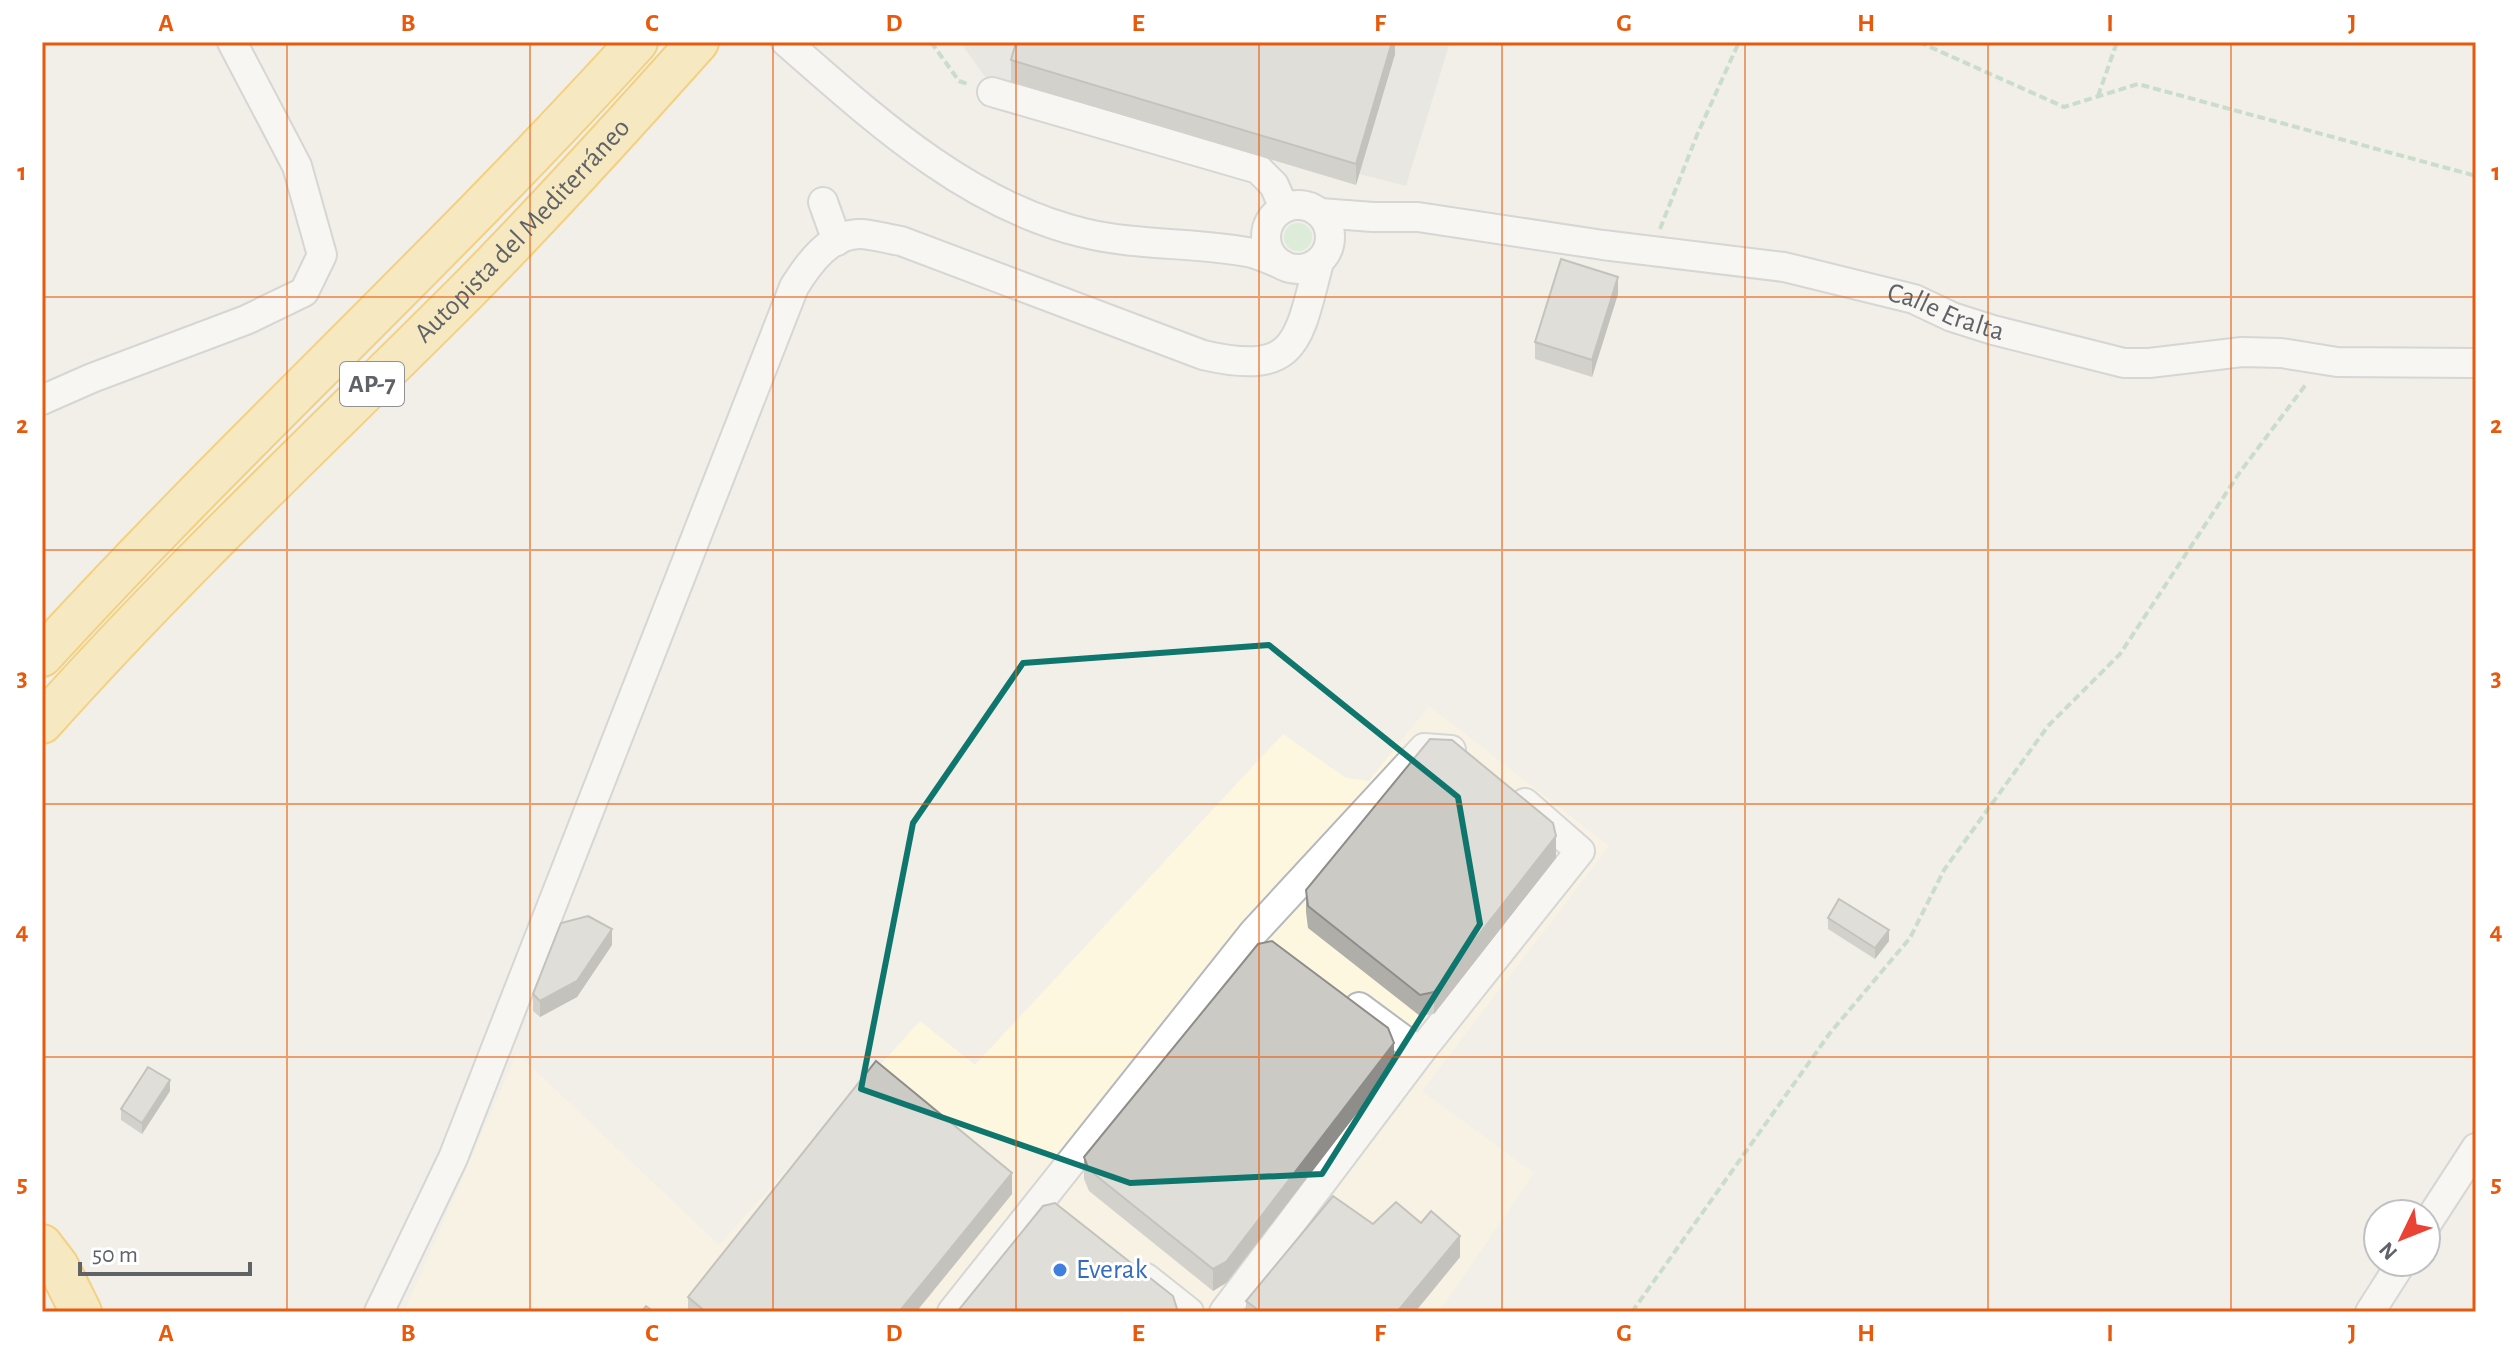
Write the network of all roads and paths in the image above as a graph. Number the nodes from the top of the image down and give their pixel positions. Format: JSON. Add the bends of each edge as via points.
{"nodes":[{"id":1,"x":232,"y":42,"type":"edge"},
{"id":2,"x":637,"y":42,"type":"edge"},
{"id":3,"x":698,"y":42,"type":"edge"},
{"id":4,"x":931,"y":42,"type":"edge"},
{"id":5,"x":1731,"y":42,"type":"edge"},
{"id":6,"x":1919,"y":42,"type":"edge"},
{"id":7,"x":2117,"y":42,"type":"edge"},
{"id":8,"x":1738,"y":44,"type":"edge"},
{"id":9,"x":794,"y":49,"type":"edge"},
{"id":10,"x":992,"y":92,"type":"joint"},
{"id":11,"x":2098,"y":96,"type":"junction"},
{"id":12,"x":2476,"y":176,"type":"edge"},
{"id":13,"x":823,"y":202,"type":"dead end"},
{"id":14,"x":1320,"y":213,"type":"junction"},
{"id":15,"x":1277,"y":215,"type":"junction"},
{"id":16,"x":1418,"y":217,"type":"junction"},
{"id":17,"x":837,"y":241,"type":"junction"},
{"id":18,"x":1191,"y":247,"type":"junction"},
{"id":19,"x":1652,"y":250,"type":"junction"},
{"id":20,"x":1322,"y":258,"type":"junction"},
{"id":21,"x":1284,"y":266,"type":"junction"},
{"id":22,"x":1304,"y":321,"type":"junction"},
{"id":23,"x":2326,"y":359,"type":"junction"},
{"id":24,"x":2476,"y":363,"type":"edge"},
{"id":25,"x":42,"y":400,"type":"edge"},
{"id":26,"x":152,"y":540,"type":"junction"},
{"id":27,"x":42,"y":623,"type":"edge"},
{"id":28,"x":42,"y":656,"type":"edge"},
{"id":29,"x":42,"y":723,"type":"edge"},
{"id":30,"x":1477,"y":761,"type":"edge"},
{"id":31,"x":1500,"y":781,"type":"edge"},
{"id":32,"x":1254,"y":932,"type":"junction"},
{"id":33,"x":1280,"y":950,"type":"edge"},
{"id":34,"x":1331,"y":987,"type":"edge"},
{"id":35,"x":1420,"y":1052,"type":"junction"},
{"id":36,"x":2476,"y":1148,"type":"edge"},
{"id":37,"x":1042,"y":1199,"type":"junction"},
{"id":38,"x":2442,"y":1200,"type":"edge"},
{"id":39,"x":1066,"y":1218,"type":"edge"},
{"id":40,"x":42,"y":1245,"type":"edge"},
{"id":41,"x":1128,"y":1265,"type":"edge"},
{"id":42,"x":2392,"y":1278,"type":"edge"},
{"id":43,"x":81,"y":1312,"type":"edge"},
{"id":44,"x":379,"y":1312,"type":"edge"},
{"id":45,"x":952,"y":1312,"type":"edge"},
{"id":46,"x":1189,"y":1312,"type":"edge"},
{"id":47,"x":1224,"y":1312,"type":"edge"},
{"id":48,"x":1632,"y":1312,"type":"edge"},
{"id":49,"x":2370,"y":1312,"type":"edge"}],
"edges":[{"from":1,"to":25,"type":"street","via":[[297,166],[322,255],[304,292]]},
{"from":2,"to":26,"type":"highway","name":"Autopista del Mediterráneo","number":"AP-7"},
{"from":3,"to":29,"type":"highway","name":"Autopista del Mediterráneo","number":"AP-7","via":[[547,207],[215,540]]},
{"from":4,"to":10,"type":"path","via":[[959,81]]},
{"from":5,"to":8,"type":"path"},
{"from":6,"to":11,"type":"path","via":[[2064,107]]},
{"from":7,"to":11,"type":"path"},
{"from":8,"to":19,"type":"path"},
{"from":9,"to":18,"type":"street","via":[[910,145],[998,202],[1084,233]]},
{"from":10,"to":15,"type":"street","via":[[1258,169],[1274,185]]},
{"from":11,"to":12,"type":"path","via":[[2138,84]]},
{"from":13,"to":17,"type":"street"},
{"from":14,"to":15,"type":"street","via":[[1303,205]]},
{"from":14,"to":16,"type":"street"},
{"from":14,"to":20,"type":"street","via":[[1329,228],[1329,246]]},
{"from":15,"to":18,"type":"street","via":[[1250,232]]},
{"from":15,"to":21,"type":"street","via":[[1266,231],[1269,250]]},
{"from":16,"to":19,"type":"street","name":"Calle Eralta"},
{"from":16,"to":20,"type":"street","via":[[1352,231]]},
{"from":17,"to":22,"type":"street","via":[[860,234],[901,241],[1231,362],[1255,364],[1272,358],[1287,349]]},
{"from":17,"to":44,"type":"street","via":[[812,260],[794,287],[453,1158]]},
{"from":18,"to":21,"type":"street","via":[[1250,253]]},
{"from":19,"to":23,"type":"street","name":"Calle Eralta","via":[[1848,281],[1914,299],[1993,330],[2124,363],[2242,352]]},
{"from":20,"to":21,"type":"street","via":[[1303,269]]},
{"from":20,"to":22,"type":"street"},
{"from":21,"to":22,"type":"street","via":[[1296,286]]},
{"from":23,"to":24,"type":"street","name":"Calle Eralta"},
{"from":23,"to":48,"type":"path","via":[[2240,472],[2120,654],[2040,738],[1944,870],[1910,938],[1830,1033]]},
{"from":26,"to":27,"type":"highway"},
{"from":26,"to":28,"type":"highway","name":"Autopista del Mediterráneo","number":"AP-7"},
{"from":30,"to":32,"type":"street","via":[[1465,751],[1424,748]]},
{"from":31,"to":35,"type":"street","via":[[1580,851]]},
{"from":32,"to":33,"type":"street"},
{"from":32,"to":37,"type":"street"},
{"from":34,"to":35,"type":"street"},
{"from":35,"to":47,"type":"street"},
{"from":36,"to":38,"type":"street"},
{"from":37,"to":39,"type":"street"},
{"from":37,"to":45,"type":"street"},
{"from":40,"to":43,"type":"highway"},
{"from":41,"to":46,"type":"street"},
{"from":42,"to":49,"type":"street"}]}
